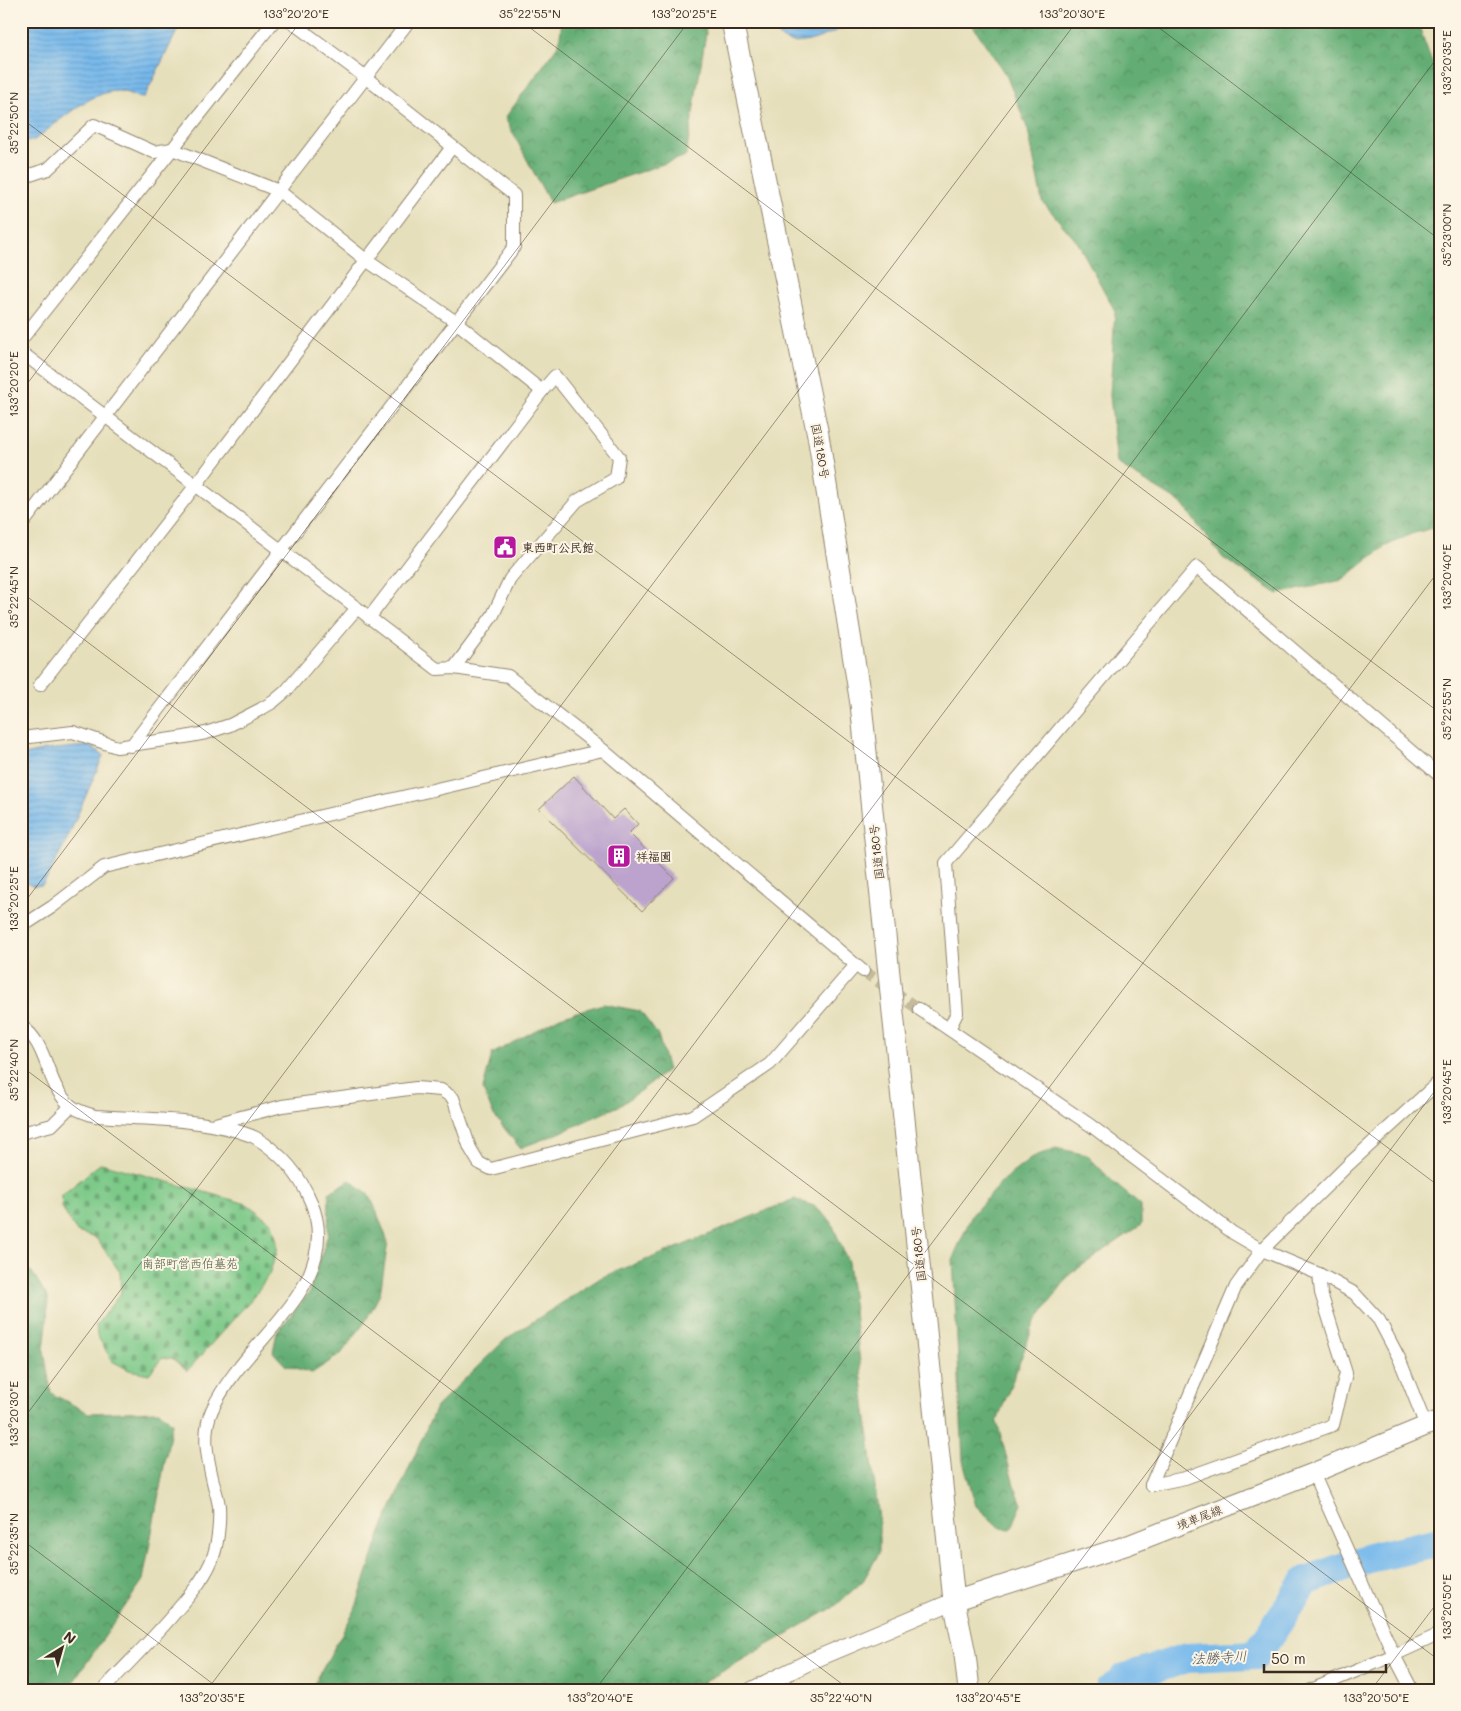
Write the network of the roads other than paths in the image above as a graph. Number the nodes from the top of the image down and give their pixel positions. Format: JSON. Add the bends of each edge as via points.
{"nodes":[{"id":1,"x":274,"y":21,"type":"edge"},
{"id":2,"x":290,"y":21,"type":"edge"},
{"id":3,"x":409,"y":21,"type":"edge"},
{"id":4,"x":732,"y":21,"type":"edge"},
{"id":5,"x":365,"y":77,"type":"junction"},
{"id":6,"x":452,"y":147,"type":"junction"},
{"id":7,"x":172,"y":149,"type":"junction"},
{"id":8,"x":21,"y":173,"type":"edge"},
{"id":9,"x":279,"y":191,"type":"junction"},
{"id":10,"x":366,"y":260,"type":"junction"},
{"id":11,"x":456,"y":322,"type":"junction"},
{"id":12,"x":21,"y":340,"type":"edge"},
{"id":13,"x":21,"y":352,"type":"edge"},
{"id":14,"x":542,"y":391,"type":"junction"},
{"id":15,"x":106,"y":417,"type":"junction"},
{"id":16,"x":196,"y":485,"type":"junction"},
{"id":17,"x":21,"y":526,"type":"edge"},
{"id":18,"x":280,"y":550,"type":"junction"},
{"id":19,"x":357,"y":608,"type":"junction"},
{"id":20,"x":369,"y":618,"type":"junction"},
{"id":21,"x":454,"y":668,"type":"junction"},
{"id":22,"x":40,"y":686,"type":"dead end"},
{"id":23,"x":21,"y":738,"type":"edge"},
{"id":24,"x":131,"y":746,"type":"junction"},
{"id":25,"x":602,"y":750,"type":"junction"},
{"id":26,"x":1440,"y":776,"type":"edge"},
{"id":27,"x":21,"y":927,"type":"edge"},
{"id":28,"x":919,"y":1009,"type":"tunnel mouth"},
{"id":29,"x":21,"y":1026,"type":"edge"},
{"id":30,"x":949,"y":1029,"type":"junction"},
{"id":31,"x":1440,"y":1081,"type":"edge"},
{"id":32,"x":71,"y":1106,"type":"junction"},
{"id":33,"x":215,"y":1124,"type":"junction"},
{"id":34,"x":21,"y":1133,"type":"edge"},
{"id":35,"x":1262,"y":1250,"type":"junction"},
{"id":36,"x":1319,"y":1274,"type":"junction"},
{"id":37,"x":1433,"y":1423,"type":"edge"},
{"id":38,"x":1313,"y":1473,"type":"junction"},
{"id":39,"x":954,"y":1601,"type":"junction"},
{"id":40,"x":1440,"y":1634,"type":"edge"},
{"id":41,"x":1394,"y":1655,"type":"junction"},
{"id":42,"x":103,"y":1690,"type":"edge"},
{"id":43,"x":752,"y":1690,"type":"edge"},
{"id":44,"x":969,"y":1690,"type":"edge"},
{"id":45,"x":1311,"y":1690,"type":"edge"},
{"id":46,"x":1412,"y":1690,"type":"edge"}],
"edges":[{"from":1,"to":7,"type":"street"},
{"from":2,"to":5,"type":"street"},
{"from":3,"to":5,"type":"street"},
{"from":4,"to":39,"type":"highway","name":"国道180号","via":[[818,435],[861,704]]},
{"from":5,"to":6,"type":"street"},
{"from":5,"to":9,"type":"street"},
{"from":6,"to":10,"type":"street"},
{"from":6,"to":11,"type":"street","via":[[514,195],[514,247]]},
{"from":7,"to":8,"type":"street","via":[[154,152],[94,125],[48,169],[30,175]]},
{"from":7,"to":9,"type":"street"},
{"from":7,"to":12,"type":"street"},
{"from":9,"to":10,"type":"street"},
{"from":9,"to":15,"type":"street"},
{"from":10,"to":11,"type":"street"},
{"from":10,"to":16,"type":"street"},
{"from":11,"to":14,"type":"street"},
{"from":11,"to":18,"type":"street"},
{"from":13,"to":15,"type":"street"},
{"from":14,"to":20,"type":"street"},
{"from":14,"to":21,"type":"street","via":[[555,376],[619,457],[616,478],[577,501],[510,579],[493,615]]},
{"from":15,"to":16,"type":"street"},
{"from":15,"to":17,"type":"street"},
{"from":16,"to":18,"type":"street"},
{"from":16,"to":22,"type":"street"},
{"from":18,"to":19,"type":"street"},
{"from":18,"to":24,"type":"street"},
{"from":19,"to":20,"type":"street"},
{"from":19,"to":24,"type":"street","via":[[286,691],[262,709],[206,733]]},
{"from":20,"to":21,"type":"street","via":[[436,669]]},
{"from":21,"to":25,"type":"street","via":[[508,676]]},
{"from":23,"to":24,"type":"street","via":[[73,732],[117,747]]},
{"from":25,"to":27,"type":"street","via":[[104,867]]},
{"from":25,"to":33,"type":"street","via":[[859,969],[770,1064],[693,1116],[492,1170],[479,1163],[470,1148],[453,1098],[442,1090],[416,1088],[282,1106]]},
{"from":26,"to":30,"type":"street","via":[[1196,567],[946,863],[957,1013]]},
{"from":28,"to":30,"type":"street"},
{"from":29,"to":32,"type":"street","via":[[38,1042],[60,1095]]},
{"from":30,"to":35,"type":"street","via":[[1090,1125],[1233,1233]]},
{"from":31,"to":35,"type":"street"},
{"from":32,"to":33,"type":"street","via":[[95,1116]]},
{"from":32,"to":34,"type":"street","via":[[52,1125]]},
{"from":33,"to":42,"type":"street","via":[[255,1137],[290,1164],[316,1214],[318,1248],[315,1262],[298,1296],[212,1410],[206,1436],[219,1504],[219,1528],[212,1561],[195,1589],[160,1631]]},
{"from":35,"to":36,"type":"street"},
{"from":35,"to":36,"type":"street","via":[[1236,1286],[1151,1485],[1185,1478],[1333,1425],[1346,1373],[1321,1293]]},
{"from":36,"to":37,"type":"street","via":[[1354,1293],[1378,1320]]},
{"from":37,"to":38,"type":"main road","name":"境車尾線"},
{"from":38,"to":39,"type":"main road","name":"境車尾線","via":[[1128,1545]]},
{"from":38,"to":41,"type":"street"},
{"from":39,"to":43,"type":"street","via":[[811,1661]]},
{"from":39,"to":44,"type":"highway","name":"国道180号"},
{"from":40,"to":41,"type":"street"},
{"from":41,"to":45,"type":"street"},
{"from":41,"to":46,"type":"street"}]}
